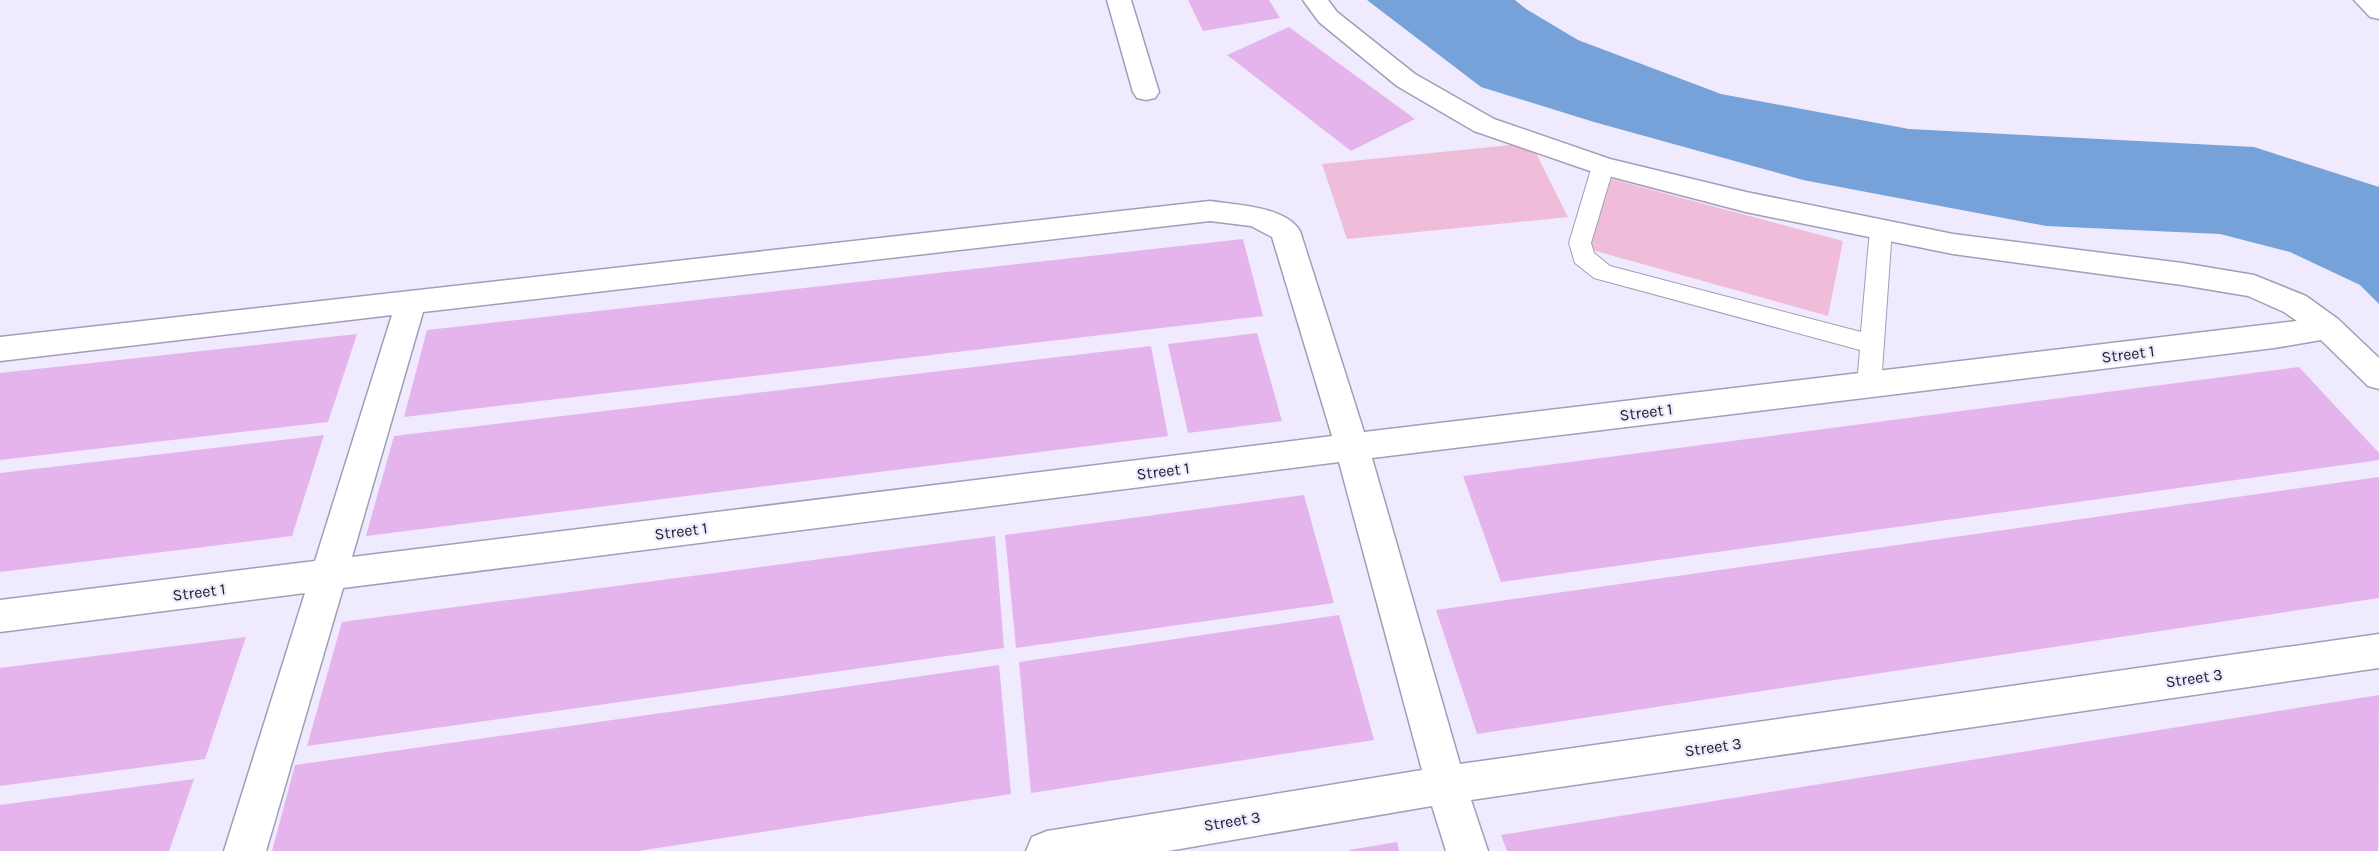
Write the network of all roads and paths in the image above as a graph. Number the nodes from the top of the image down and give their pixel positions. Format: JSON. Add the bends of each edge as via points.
{"nodes":[{"id":1,"x":1119,"y":0,"type":"edge"},
{"id":2,"x":1315,"y":0,"type":"edge"},
{"id":3,"x":2366,"y":0,"type":"edge"},
{"id":4,"x":2379,"y":12,"type":"edge"},
{"id":5,"x":1146,"y":92,"type":"dead end"},
{"id":6,"x":1603,"y":166,"type":"junction"},
{"id":7,"x":1881,"y":230,"type":"junction"},
{"id":8,"x":411,"y":302,"type":"junction"},
{"id":9,"x":2327,"y":327,"type":"junction"},
{"id":10,"x":1872,"y":344,"type":"junction"},
{"id":11,"x":0,"y":349,"type":"edge"},
{"id":12,"x":2379,"y":377,"type":"edge"},
{"id":13,"x":1869,"y":385,"type":"junction"},
{"id":14,"x":1352,"y":447,"type":"junction"},
{"id":15,"x":328,"y":576,"type":"junction"},
{"id":16,"x":0,"y":616,"type":"edge"},
{"id":17,"x":2379,"y":651,"type":"edge"},
{"id":18,"x":1446,"y":785,"type":"junction"},
{"id":19,"x":245,"y":851,"type":"edge"},
{"id":20,"x":1047,"y":851,"type":"edge"},
{"id":21,"x":1467,"y":851,"type":"edge"}],
"edges":[{"from":1,"to":5,"type":"street"},
{"from":2,"to":6,"type":"street","via":[[1328,17],[1406,80],[1484,125]]},
{"from":3,"to":4,"type":"street"},
{"from":6,"to":7,"type":"street","via":[[1746,202]]},
{"from":6,"to":10,"type":"lane","via":[[1580,243],[1582,257],[1602,272]]},
{"from":7,"to":9,"type":"street","via":[[1953,244],[2254,286],[2295,304]]},
{"from":7,"to":10,"type":"lane"},
{"from":8,"to":11,"type":"street"},
{"from":8,"to":14,"type":"street","via":[[1210,211],[1257,217],[1285,231]]},
{"from":8,"to":15,"type":"street"},
{"from":9,"to":12,"type":"street"},
{"from":9,"to":13,"type":"street","name":"Street 1","via":[[2274,337]]},
{"from":10,"to":13,"type":"lane"},
{"from":13,"to":14,"type":"street","name":"Street 1"},
{"from":14,"to":15,"type":"street","name":"Street 1"},
{"from":14,"to":18,"type":"street"},
{"from":15,"to":16,"type":"street","name":"Street 1"},
{"from":15,"to":19,"type":"street"},
{"from":17,"to":18,"type":"street","name":"Street 3"},
{"from":18,"to":20,"type":"street","name":"Street 3"},
{"from":18,"to":21,"type":"street"}]}
